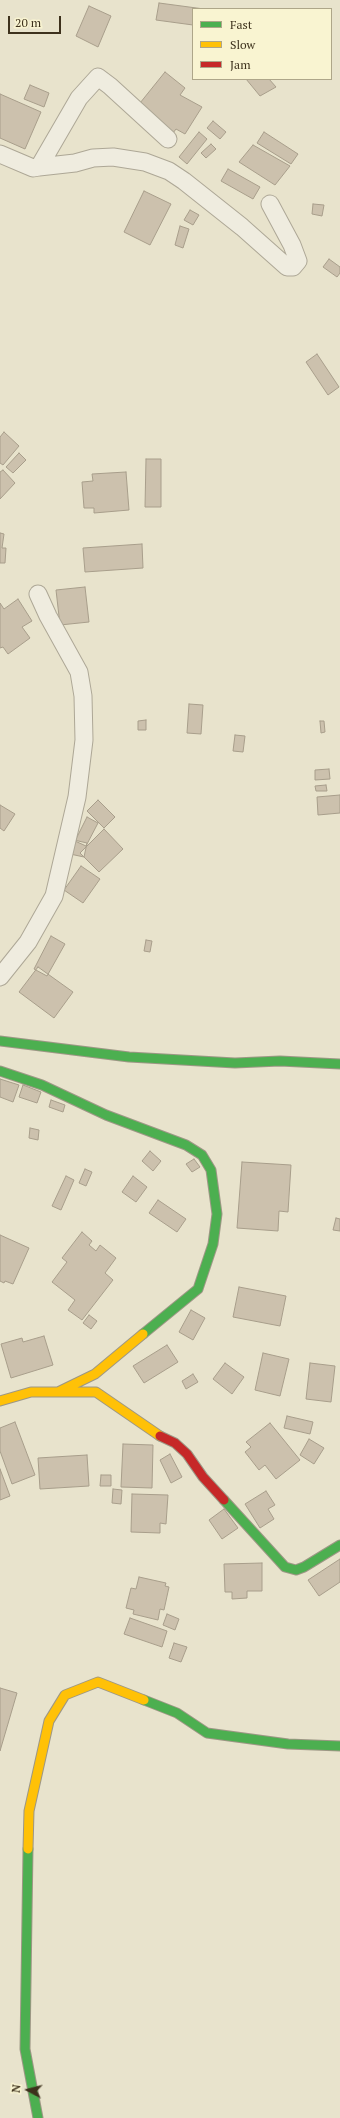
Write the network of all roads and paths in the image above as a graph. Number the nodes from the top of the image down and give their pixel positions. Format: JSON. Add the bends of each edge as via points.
{"nodes":[{"id":1,"x":168,"y":139,"type":"dead end"},
{"id":2,"x":0,"y":154,"type":"edge"},
{"id":3,"x":39,"y":167,"type":"junction"},
{"id":4,"x":270,"y":204,"type":"dead end"},
{"id":5,"x":38,"y":594,"type":"dead end"},
{"id":6,"x":0,"y":977,"type":"edge"},
{"id":7,"x":0,"y":1041,"type":"edge"},
{"id":8,"x":340,"y":1064,"type":"edge"},
{"id":9,"x":0,"y":1071,"type":"edge"},
{"id":10,"x":58,"y":1392,"type":"junction"},
{"id":11,"x":0,"y":1401,"type":"edge"},
{"id":12,"x":340,"y":1545,"type":"edge"},
{"id":13,"x":340,"y":1746,"type":"edge"},
{"id":14,"x":38,"y":2118,"type":"edge"}],
"edges":[{"from":1,"to":3,"type":"street","via":[[98,77],[78,98]]},
{"from":2,"to":3,"type":"street","via":[[33,168]]},
{"from":3,"to":4,"type":"street","via":[[113,157],[145,162],[169,171],[242,227],[287,267],[293,267],[298,261]]},
{"from":5,"to":6,"type":"street","via":[[80,672],[84,740],[77,797],[54,896],[28,942]]},
{"from":7,"to":8,"type":"street","via":[[129,1056],[235,1063],[280,1061]]},
{"from":9,"to":10,"type":"street","via":[[42,1085],[106,1115],[186,1145],[202,1156],[211,1170],[217,1214],[213,1244],[198,1289],[95,1374]]},
{"from":10,"to":11,"type":"street","via":[[31,1392]]},
{"from":10,"to":12,"type":"street","via":[[96,1392],[153,1433],[175,1443],[285,1567],[296,1570],[304,1567]]},
{"from":13,"to":14,"type":"street","via":[[288,1744],[207,1733],[177,1712],[98,1682],[65,1695],[49,1721],[29,1811],[25,2049]]}]}
